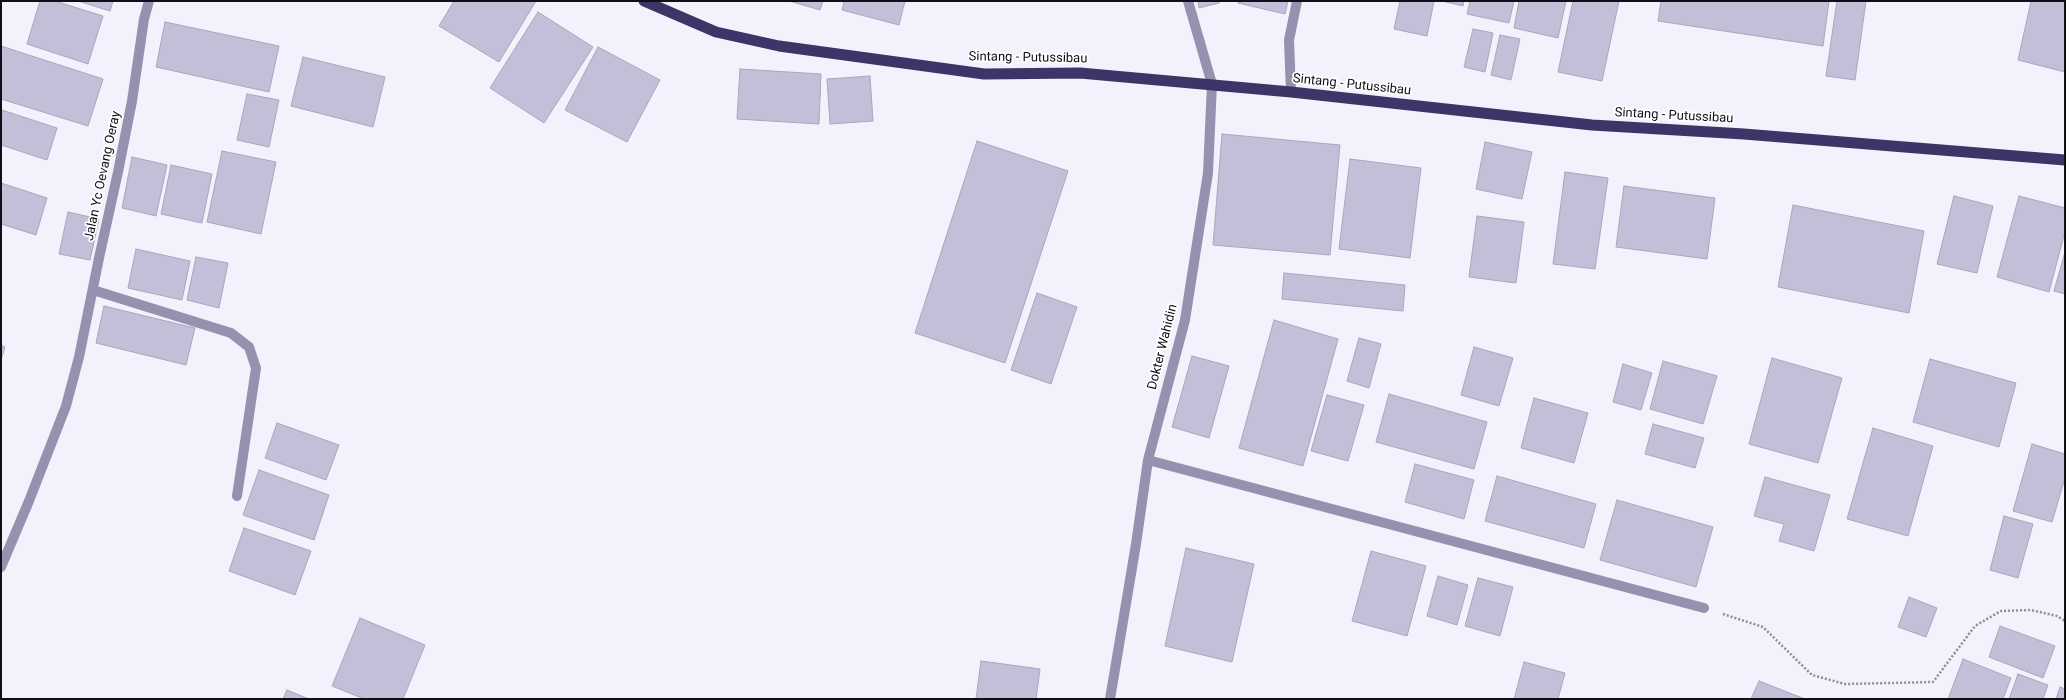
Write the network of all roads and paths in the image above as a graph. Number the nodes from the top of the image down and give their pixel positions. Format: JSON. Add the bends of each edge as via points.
{"nodes":[{"id":1,"x":149,"y":1,"type":"edge"},
{"id":2,"x":644,"y":1,"type":"edge"},
{"id":3,"x":1188,"y":1,"type":"edge"},
{"id":4,"x":1297,"y":1,"type":"edge"},
{"id":5,"x":1212,"y":84,"type":"junction"},
{"id":6,"x":1291,"y":92,"type":"junction"},
{"id":7,"x":2065,"y":160,"type":"edge"},
{"id":8,"x":93,"y":290,"type":"junction"},
{"id":9,"x":1148,"y":460,"type":"junction"},
{"id":10,"x":237,"y":496,"type":"dead end"},
{"id":11,"x":1,"y":567,"type":"edge"},
{"id":12,"x":1704,"y":608,"type":"joint"},
{"id":13,"x":2065,"y":621,"type":"edge"},
{"id":14,"x":1110,"y":699,"type":"edge"}],
"edges":[{"from":1,"to":8,"type":"street","name":"Jalan Yc Oevang Oeray","via":[[121,158]]},
{"from":2,"to":5,"type":"highway","name":"Sintang - Putussibau","via":[[716,32],[779,46],[984,74],[1080,73]]},
{"from":3,"to":5,"type":"street","name":"Dokter Wahidin"},
{"from":4,"to":6,"type":"street","via":[[1289,40]]},
{"from":5,"to":6,"type":"highway","name":"Sintang - Putussibau"},
{"from":5,"to":9,"type":"street","name":"Dokter Wahidin","via":[[1208,173],[1184,320]]},
{"from":6,"to":7,"type":"highway","name":"Sintang - Putussibau","via":[[1592,125],[1744,134]]},
{"from":8,"to":10,"type":"street","via":[[231,333],[248,347],[256,368]]},
{"from":8,"to":11,"type":"street","name":"Jalan Yc Oevang Oeray","via":[[66,406]]},
{"from":9,"to":12,"type":"street"},
{"from":9,"to":14,"type":"street","name":"Dokter Wahidin"},
{"from":12,"to":13,"type":"path","via":[[1763,627],[1812,675],[1844,684],[1933,682],[1974,626],[2001,611],[2030,610],[2057,616]]}]}
